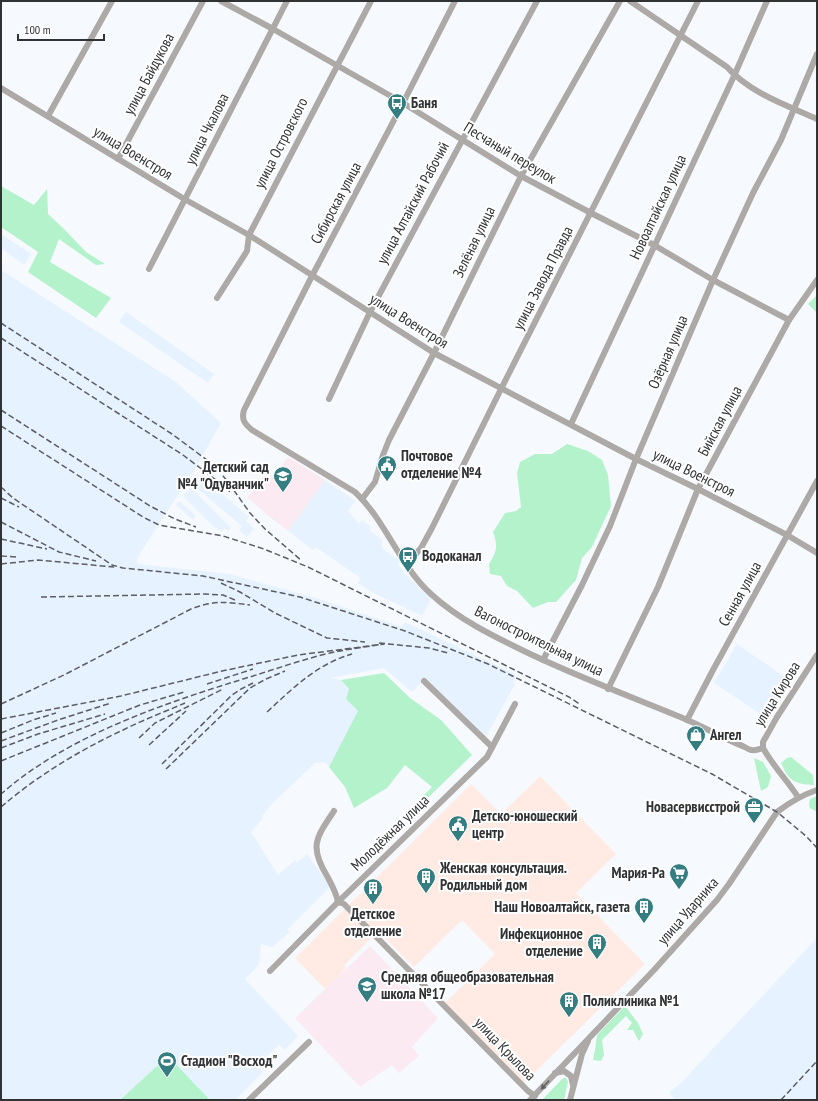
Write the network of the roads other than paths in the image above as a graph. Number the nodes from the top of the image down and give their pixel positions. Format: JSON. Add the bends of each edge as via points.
{"nodes":[{"id":1,"x":112,"y":1,"type":"edge"},
{"id":2,"x":203,"y":1,"type":"edge"},
{"id":3,"x":221,"y":1,"type":"edge"},
{"id":4,"x":287,"y":1,"type":"edge"},
{"id":5,"x":371,"y":1,"type":"edge"},
{"id":6,"x":455,"y":1,"type":"edge"},
{"id":7,"x":537,"y":1,"type":"edge"},
{"id":8,"x":620,"y":1,"type":"edge"},
{"id":9,"x":630,"y":1,"type":"edge"},
{"id":10,"x":698,"y":1,"type":"edge"},
{"id":11,"x":767,"y":1,"type":"edge"},
{"id":12,"x":273,"y":29,"type":"junction"},
{"id":13,"x":681,"y":35,"type":"junction"},
{"id":14,"x":817,"y":54,"type":"edge"},
{"id":15,"x":336,"y":65,"type":"junction"},
{"id":16,"x":734,"y":76,"type":"junction"},
{"id":17,"x":1,"y":88,"type":"edge"},
{"id":18,"x":403,"y":103,"type":"junction"},
{"id":19,"x":795,"y":109,"type":"junction"},
{"id":20,"x":48,"y":116,"type":"junction"},
{"id":21,"x":817,"y":119,"type":"edge"},
{"id":22,"x":462,"y":140,"type":"junction"},
{"id":23,"x":118,"y":159,"type":"junction"},
{"id":24,"x":521,"y":176,"type":"junction"},
{"id":25,"x":186,"y":200,"type":"junction"},
{"id":26,"x":591,"y":213,"type":"junction"},
{"id":27,"x":249,"y":235,"type":"junction"},
{"id":28,"x":654,"y":245,"type":"junction"},
{"id":29,"x":149,"y":269,"type":"dead end"},
{"id":30,"x":312,"y":276,"type":"junction"},
{"id":31,"x":713,"y":280,"type":"junction"},
{"id":32,"x":817,"y":280,"type":"edge"},
{"id":33,"x":217,"y":298,"type":"dead end"},
{"id":34,"x":370,"y":312,"type":"junction"},
{"id":35,"x":790,"y":320,"type":"junction"},
{"id":36,"x":434,"y":353,"type":"junction"},
{"id":37,"x":500,"y":389,"type":"junction"},
{"id":38,"x":329,"y":399,"type":"dead end"},
{"id":39,"x":243,"y":418,"type":"joint"},
{"id":40,"x":571,"y":424,"type":"junction"},
{"id":41,"x":636,"y":459,"type":"junction"},
{"id":42,"x":817,"y":481,"type":"edge"},
{"id":43,"x":698,"y":489,"type":"junction"},
{"id":44,"x":362,"y":499,"type":"junction"},
{"id":45,"x":787,"y":535,"type":"junction"},
{"id":46,"x":817,"y":553,"type":"edge"},
{"id":47,"x":407,"y":564,"type":"junction"},
{"id":48,"x":817,"y":655,"type":"edge"},
{"id":49,"x":543,"y":660,"type":"junction"},
{"id":50,"x":424,"y":681,"type":"dead end"},
{"id":51,"x":608,"y":689,"type":"junction"},
{"id":52,"x":514,"y":704,"type":"dead end"},
{"id":53,"x":687,"y":720,"type":"junction"},
{"id":54,"x":492,"y":747,"type":"junction"},
{"id":55,"x":763,"y":748,"type":"junction"},
{"id":56,"x":817,"y":790,"type":"edge"},
{"id":57,"x":798,"y":797,"type":"junction"},
{"id":58,"x":334,"y":811,"type":"dead end"},
{"id":59,"x":338,"y":902,"type":"junction"},
{"id":60,"x":270,"y":970,"type":"dead end"},
{"id":61,"x":590,"y":1036,"type":"junction"},
{"id":62,"x":310,"y":1042,"type":"dead end"},
{"id":63,"x":555,"y":1073,"type":"junction"},
{"id":64,"x":573,"y":1086,"type":"junction"},
{"id":65,"x":533,"y":1099,"type":"edge"},
{"id":66,"x":249,"y":1100,"type":"edge"},
{"id":67,"x":570,"y":1100,"type":"edge"}],
"edges":[{"from":1,"to":20,"type":"street"},
{"from":2,"to":23,"type":"street","name":"улица Байдукова"},
{"from":3,"to":12,"type":"street","name":"Песчаный переулок"},
{"from":4,"to":12,"type":"street","name":"улица Чкалова"},
{"from":5,"to":15,"type":"street","name":"улица Островского"},
{"from":6,"to":18,"type":"street","name":"Сибирская улица"},
{"from":7,"to":22,"type":"street","name":"улица Алтайский Рабочий"},
{"from":8,"to":24,"type":"street","name":"Зелёная улица"},
{"from":9,"to":13,"type":"street"},
{"from":10,"to":13,"type":"street","name":"улица Завода Правда"},
{"from":11,"to":16,"type":"street","name":"Новоалтайская улица"},
{"from":12,"to":15,"type":"street","name":"Песчаный переулок"},
{"from":12,"to":25,"type":"street","name":"улица Чкалова"},
{"from":13,"to":16,"type":"street","via":[[727,67]]},
{"from":13,"to":26,"type":"street","name":"улица Завода Правда"},
{"from":14,"to":19,"type":"street","name":"Озёрная улица"},
{"from":15,"to":18,"type":"street","name":"Песчаный переулок"},
{"from":15,"to":27,"type":"street","name":"улица Островского"},
{"from":16,"to":19,"type":"street","via":[[752,89]]},
{"from":16,"to":28,"type":"street","name":"Новоалтайская улица"},
{"from":17,"to":20,"type":"street","name":"улица Военстроя"},
{"from":18,"to":22,"type":"street","name":"Песчаный переулок"},
{"from":18,"to":30,"type":"street","name":"Сибирская улица"},
{"from":19,"to":21,"type":"street"},
{"from":19,"to":31,"type":"street","name":"Озёрная улица"},
{"from":20,"to":23,"type":"street","name":"улица Военстроя"},
{"from":22,"to":24,"type":"street","name":"Песчаный переулок"},
{"from":22,"to":34,"type":"street","name":"улица Алтайский Рабочий"},
{"from":23,"to":25,"type":"street","name":"улица Военстроя"},
{"from":24,"to":26,"type":"street","name":"Песчаный переулок"},
{"from":24,"to":36,"type":"street","name":"Зелёная улица"},
{"from":25,"to":27,"type":"street","name":"улица Военстроя"},
{"from":25,"to":29,"type":"street","name":"улица Чкалова"},
{"from":26,"to":28,"type":"street","name":"Песчаный переулок"},
{"from":26,"to":37,"type":"street","name":"улица Завода Правда"},
{"from":27,"to":30,"type":"street","name":"улица Военстроя"},
{"from":27,"to":33,"type":"street","name":"улица Островского","via":[[247,251]]},
{"from":28,"to":31,"type":"street","name":"Песчаный переулок"},
{"from":28,"to":40,"type":"street","name":"Новоалтайская улица"},
{"from":30,"to":34,"type":"street","name":"улица Военстроя"},
{"from":30,"to":39,"type":"street","name":"Сибирская улица","via":[[244,410]]},
{"from":31,"to":35,"type":"street","name":"Песчаный переулок"},
{"from":31,"to":41,"type":"street","name":"Озёрная улица"},
{"from":32,"to":35,"type":"street","name":"Бийская улица"},
{"from":34,"to":36,"type":"street","name":"улица Военстроя"},
{"from":34,"to":38,"type":"street","name":"улица Алтайский Рабочий"},
{"from":35,"to":43,"type":"street","name":"Бийская улица"},
{"from":36,"to":37,"type":"street","name":"улица Военстроя"},
{"from":36,"to":44,"type":"street","name":"Зелёная улица","via":[[382,455],[375,482]]},
{"from":37,"to":40,"type":"street","name":"улица Военстроя"},
{"from":37,"to":47,"type":"street","name":"улица Завода Правда","via":[[432,528],[421,548]]},
{"from":39,"to":44,"type":"street","name":"Вагоностроительная улица","via":[[252,430],[355,492]]},
{"from":40,"to":41,"type":"street","name":"улица Военстроя"},
{"from":41,"to":43,"type":"street","name":"улица Военстроя"},
{"from":41,"to":49,"type":"street","name":"Озёрная улица","via":[[610,526]]},
{"from":42,"to":45,"type":"street","name":"Сенная улица"},
{"from":43,"to":45,"type":"street","name":"улица Военстроя"},
{"from":43,"to":51,"type":"street","name":"Бийская улица","via":[[658,587]]},
{"from":44,"to":47,"type":"street","name":"Вагоностроительная улица"},
{"from":45,"to":46,"type":"street","name":"улица Военстроя"},
{"from":45,"to":53,"type":"street","name":"Сенная улица"},
{"from":47,"to":49,"type":"street","name":"Вагоностроительная улица","via":[[414,576],[431,594],[451,610],[499,639]]},
{"from":48,"to":55,"type":"street","name":"улица Кирова","via":[[777,717],[763,742]]},
{"from":49,"to":51,"type":"street","name":"Вагоностроительная улица"},
{"from":50,"to":54,"type":"street"},
{"from":51,"to":53,"type":"street","name":"Вагоностроительная улица"},
{"from":52,"to":54,"type":"street","name":"Молодёжная улица"},
{"from":53,"to":55,"type":"street","name":"Вагоностроительная улица","via":[[752,750]]},
{"from":54,"to":59,"type":"street","name":"Молодёжная улица","via":[[487,757]]},
{"from":55,"to":57,"type":"street"},
{"from":56,"to":57,"type":"street","name":"улица Ударника"},
{"from":57,"to":61,"type":"street","name":"улица Ударника","via":[[777,812],[729,884],[692,928]]},
{"from":58,"to":59,"type":"street","via":[[316,839],[316,850]]},
{"from":59,"to":60,"type":"street","name":"Молодёжная улица"},
{"from":59,"to":65,"type":"street","name":"улица Крылова","via":[[344,904],[528,1090]]},
{"from":61,"to":63,"type":"street","name":"улица Ударника"},
{"from":61,"to":64,"type":"street","name":"улица Ударника"},
{"from":62,"to":66,"type":"street"},
{"from":63,"to":64,"type":"street","via":[[564,1071],[571,1076]]},
{"from":63,"to":65,"type":"street","name":"улица Ударника","one_way":true},
{"from":64,"to":67,"type":"street","name":"улица Ударника"}]}
